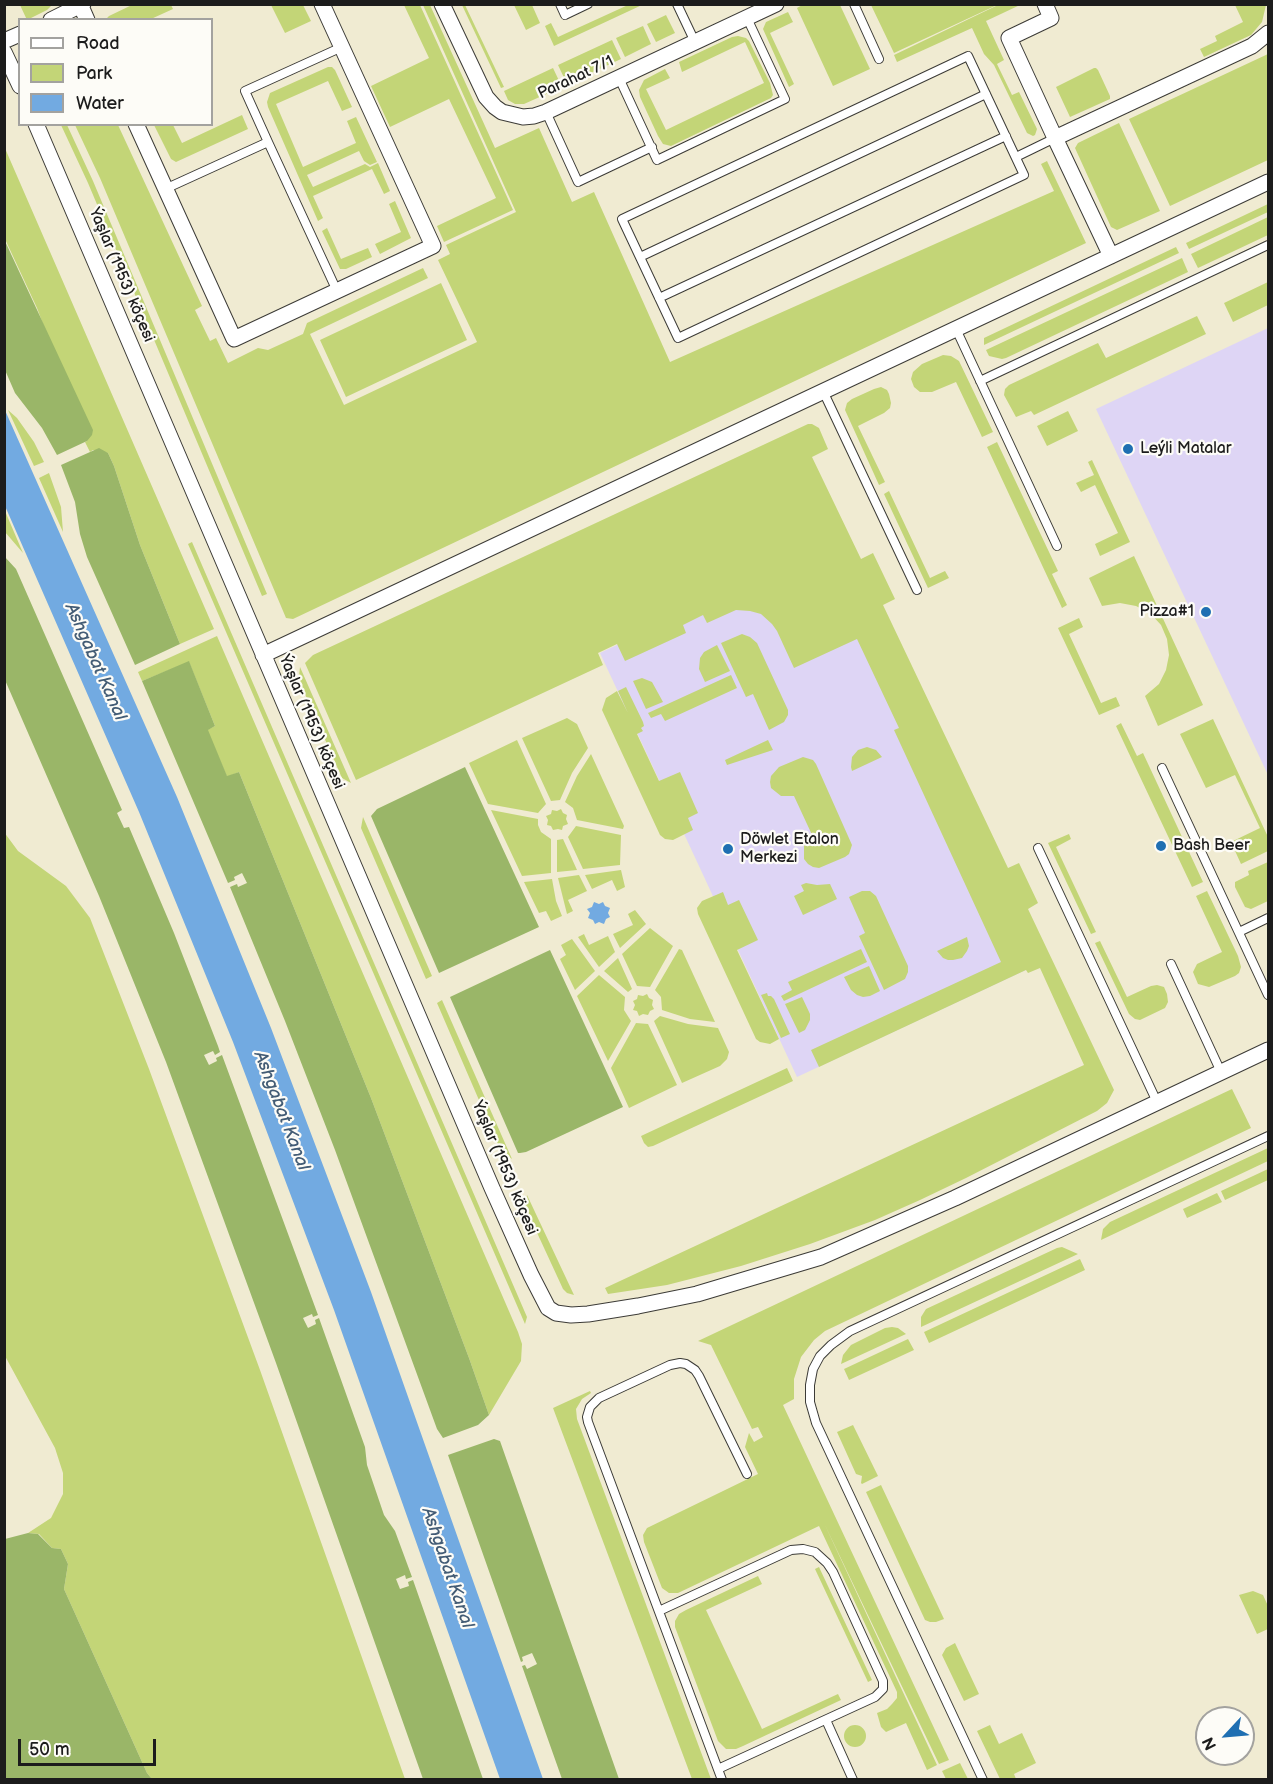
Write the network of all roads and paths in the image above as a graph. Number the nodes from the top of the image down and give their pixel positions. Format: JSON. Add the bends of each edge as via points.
{"nodes":[{"id":1,"x":322,"y":4,"type":"edge"},
{"id":2,"x":442,"y":4,"type":"edge"},
{"id":3,"x":560,"y":4,"type":"edge"},
{"id":4,"x":588,"y":4,"type":"edge"},
{"id":5,"x":677,"y":4,"type":"edge"},
{"id":6,"x":776,"y":4,"type":"edge"},
{"id":7,"x":854,"y":4,"type":"edge"},
{"id":8,"x":1045,"y":4,"type":"edge"},
{"id":9,"x":83,"y":9,"type":"edge"},
{"id":10,"x":57,"y":18,"type":"edge"},
{"id":11,"x":747,"y":18,"type":"junction"},
{"id":12,"x":1269,"y":33,"type":"edge"},
{"id":13,"x":18,"y":35,"type":"edge"},
{"id":14,"x":4,"y":41,"type":"edge"},
{"id":15,"x":695,"y":42,"type":"junction"},
{"id":16,"x":342,"y":47,"type":"junction"},
{"id":17,"x":4,"y":52,"type":"edge"},
{"id":18,"x":879,"y":59,"type":"dead end"},
{"id":19,"x":619,"y":78,"type":"junction"},
{"id":20,"x":18,"y":82,"type":"edge"},
{"id":21,"x":986,"y":94,"type":"junction"},
{"id":22,"x":546,"y":112,"type":"junction"},
{"id":23,"x":37,"y":126,"type":"edge"},
{"id":24,"x":137,"y":126,"type":"edge"},
{"id":25,"x":1006,"y":136,"type":"junction"},
{"id":26,"x":1055,"y":138,"type":"junction"},
{"id":27,"x":268,"y":142,"type":"junction"},
{"id":28,"x":651,"y":147,"type":"junction"},
{"id":29,"x":1016,"y":157,"type":"junction"},
{"id":30,"x":1269,"y":182,"type":"edge"},
{"id":31,"x":165,"y":189,"type":"junction"},
{"id":32,"x":1269,"y":245,"type":"edge"},
{"id":33,"x":1111,"y":256,"type":"junction"},
{"id":34,"x":640,"y":257,"type":"junction"},
{"id":35,"x":337,"y":292,"type":"junction"},
{"id":36,"x":659,"y":298,"type":"junction"},
{"id":37,"x":956,"y":329,"type":"junction"},
{"id":38,"x":980,"y":381,"type":"junction"},
{"id":39,"x":823,"y":391,"type":"junction"},
{"id":40,"x":1057,"y":546,"type":"dead end"},
{"id":41,"x":917,"y":590,"type":"dead end"},
{"id":42,"x":263,"y":655,"type":"junction"},
{"id":43,"x":1162,"y":768,"type":"dead end"},
{"id":44,"x":1038,"y":848,"type":"dead end"},
{"id":45,"x":1269,"y":918,"type":"edge"},
{"id":46,"x":1239,"y":932,"type":"junction"},
{"id":47,"x":1170,"y":964,"type":"dead end"},
{"id":48,"x":1269,"y":995,"type":"edge"},
{"id":49,"x":1269,"y":1050,"type":"edge"},
{"id":50,"x":1221,"y":1072,"type":"junction"},
{"id":51,"x":1157,"y":1102,"type":"junction"},
{"id":52,"x":1269,"y":1136,"type":"edge"},
{"id":53,"x":747,"y":1474,"type":"dead end"},
{"id":54,"x":659,"y":1611,"type":"junction"},
{"id":55,"x":826,"y":1720,"type":"junction"},
{"id":56,"x":718,"y":1769,"type":"junction"},
{"id":57,"x":722,"y":1779,"type":"edge"},
{"id":58,"x":853,"y":1779,"type":"edge"},
{"id":59,"x":983,"y":1779,"type":"edge"}],
"edges":[{"from":1,"to":16,"type":"street"},
{"from":2,"to":22,"type":"street","name":"Parahat 7/1","via":[[479,84],[495,107],[511,116]]},
{"from":3,"to":4,"type":"lane","via":[[565,15]]},
{"from":5,"to":15,"type":"lane"},
{"from":6,"to":11,"type":"street","name":"Parahat 7/1"},
{"from":7,"to":18,"type":"lane"},
{"from":8,"to":26,"type":"street","via":[[1051,18],[1009,38]]},
{"from":9,"to":10,"type":"street"},
{"from":11,"to":15,"type":"street","name":"Parahat 7/1"},
{"from":11,"to":28,"type":"lane","via":[[785,99],[657,160]]},
{"from":12,"to":26,"type":"street","via":[[1252,46]]},
{"from":13,"to":14,"type":"street"},
{"from":15,"to":19,"type":"street","name":"Parahat 7/1"},
{"from":16,"to":27,"type":"lane","via":[[245,92]]},
{"from":16,"to":35,"type":"street","via":[[433,246]]},
{"from":17,"to":20,"type":"street"},
{"from":19,"to":22,"type":"street","name":"Parahat 7/1"},
{"from":19,"to":28,"type":"lane"},
{"from":21,"to":25,"type":"lane"},
{"from":21,"to":34,"type":"lane"},
{"from":21,"to":34,"type":"lane","via":[[968,56],[622,219]]},
{"from":22,"to":28,"type":"lane","via":[[578,182]]},
{"from":23,"to":42,"type":"street","name":"Ýaşlar (1953) köçesi"},
{"from":24,"to":31,"type":"street"},
{"from":25,"to":29,"type":"lane"},
{"from":25,"to":36,"type":"lane"},
{"from":26,"to":29,"type":"lane"},
{"from":26,"to":33,"type":"street"},
{"from":27,"to":31,"type":"lane"},
{"from":27,"to":35,"type":"lane"},
{"from":29,"to":36,"type":"lane","via":[[1024,175],[678,338]]},
{"from":30,"to":33,"type":"street"},
{"from":31,"to":35,"type":"street","via":[[234,339]]},
{"from":32,"to":38,"type":"lane"},
{"from":33,"to":37,"type":"street"},
{"from":34,"to":36,"type":"lane"},
{"from":37,"to":38,"type":"lane"},
{"from":37,"to":39,"type":"street"},
{"from":38,"to":40,"type":"lane"},
{"from":39,"to":41,"type":"lane"},
{"from":39,"to":42,"type":"street"},
{"from":42,"to":51,"type":"street","name":"Ýaşlar (1953) köçesi","via":[[531,1275],[548,1308],[556,1313],[616,1310],[697,1294],[821,1257]]},
{"from":43,"to":46,"type":"lane"},
{"from":44,"to":51,"type":"lane"},
{"from":45,"to":46,"type":"lane"},
{"from":46,"to":48,"type":"lane"},
{"from":47,"to":50,"type":"lane"},
{"from":49,"to":50,"type":"street"},
{"from":50,"to":51,"type":"street"},
{"from":52,"to":59,"type":"lane","via":[[850,1331],[820,1356],[813,1369],[810,1402],[816,1423]]},
{"from":53,"to":54,"type":"lane","via":[[699,1376],[686,1364],[670,1365],[600,1398],[590,1407],[588,1422]]},
{"from":54,"to":55,"type":"lane","via":[[791,1550],[815,1552],[833,1572],[884,1685],[875,1697]]},
{"from":54,"to":56,"type":"lane"},
{"from":55,"to":56,"type":"lane"},
{"from":55,"to":58,"type":"lane"},
{"from":56,"to":57,"type":"lane"}]}
